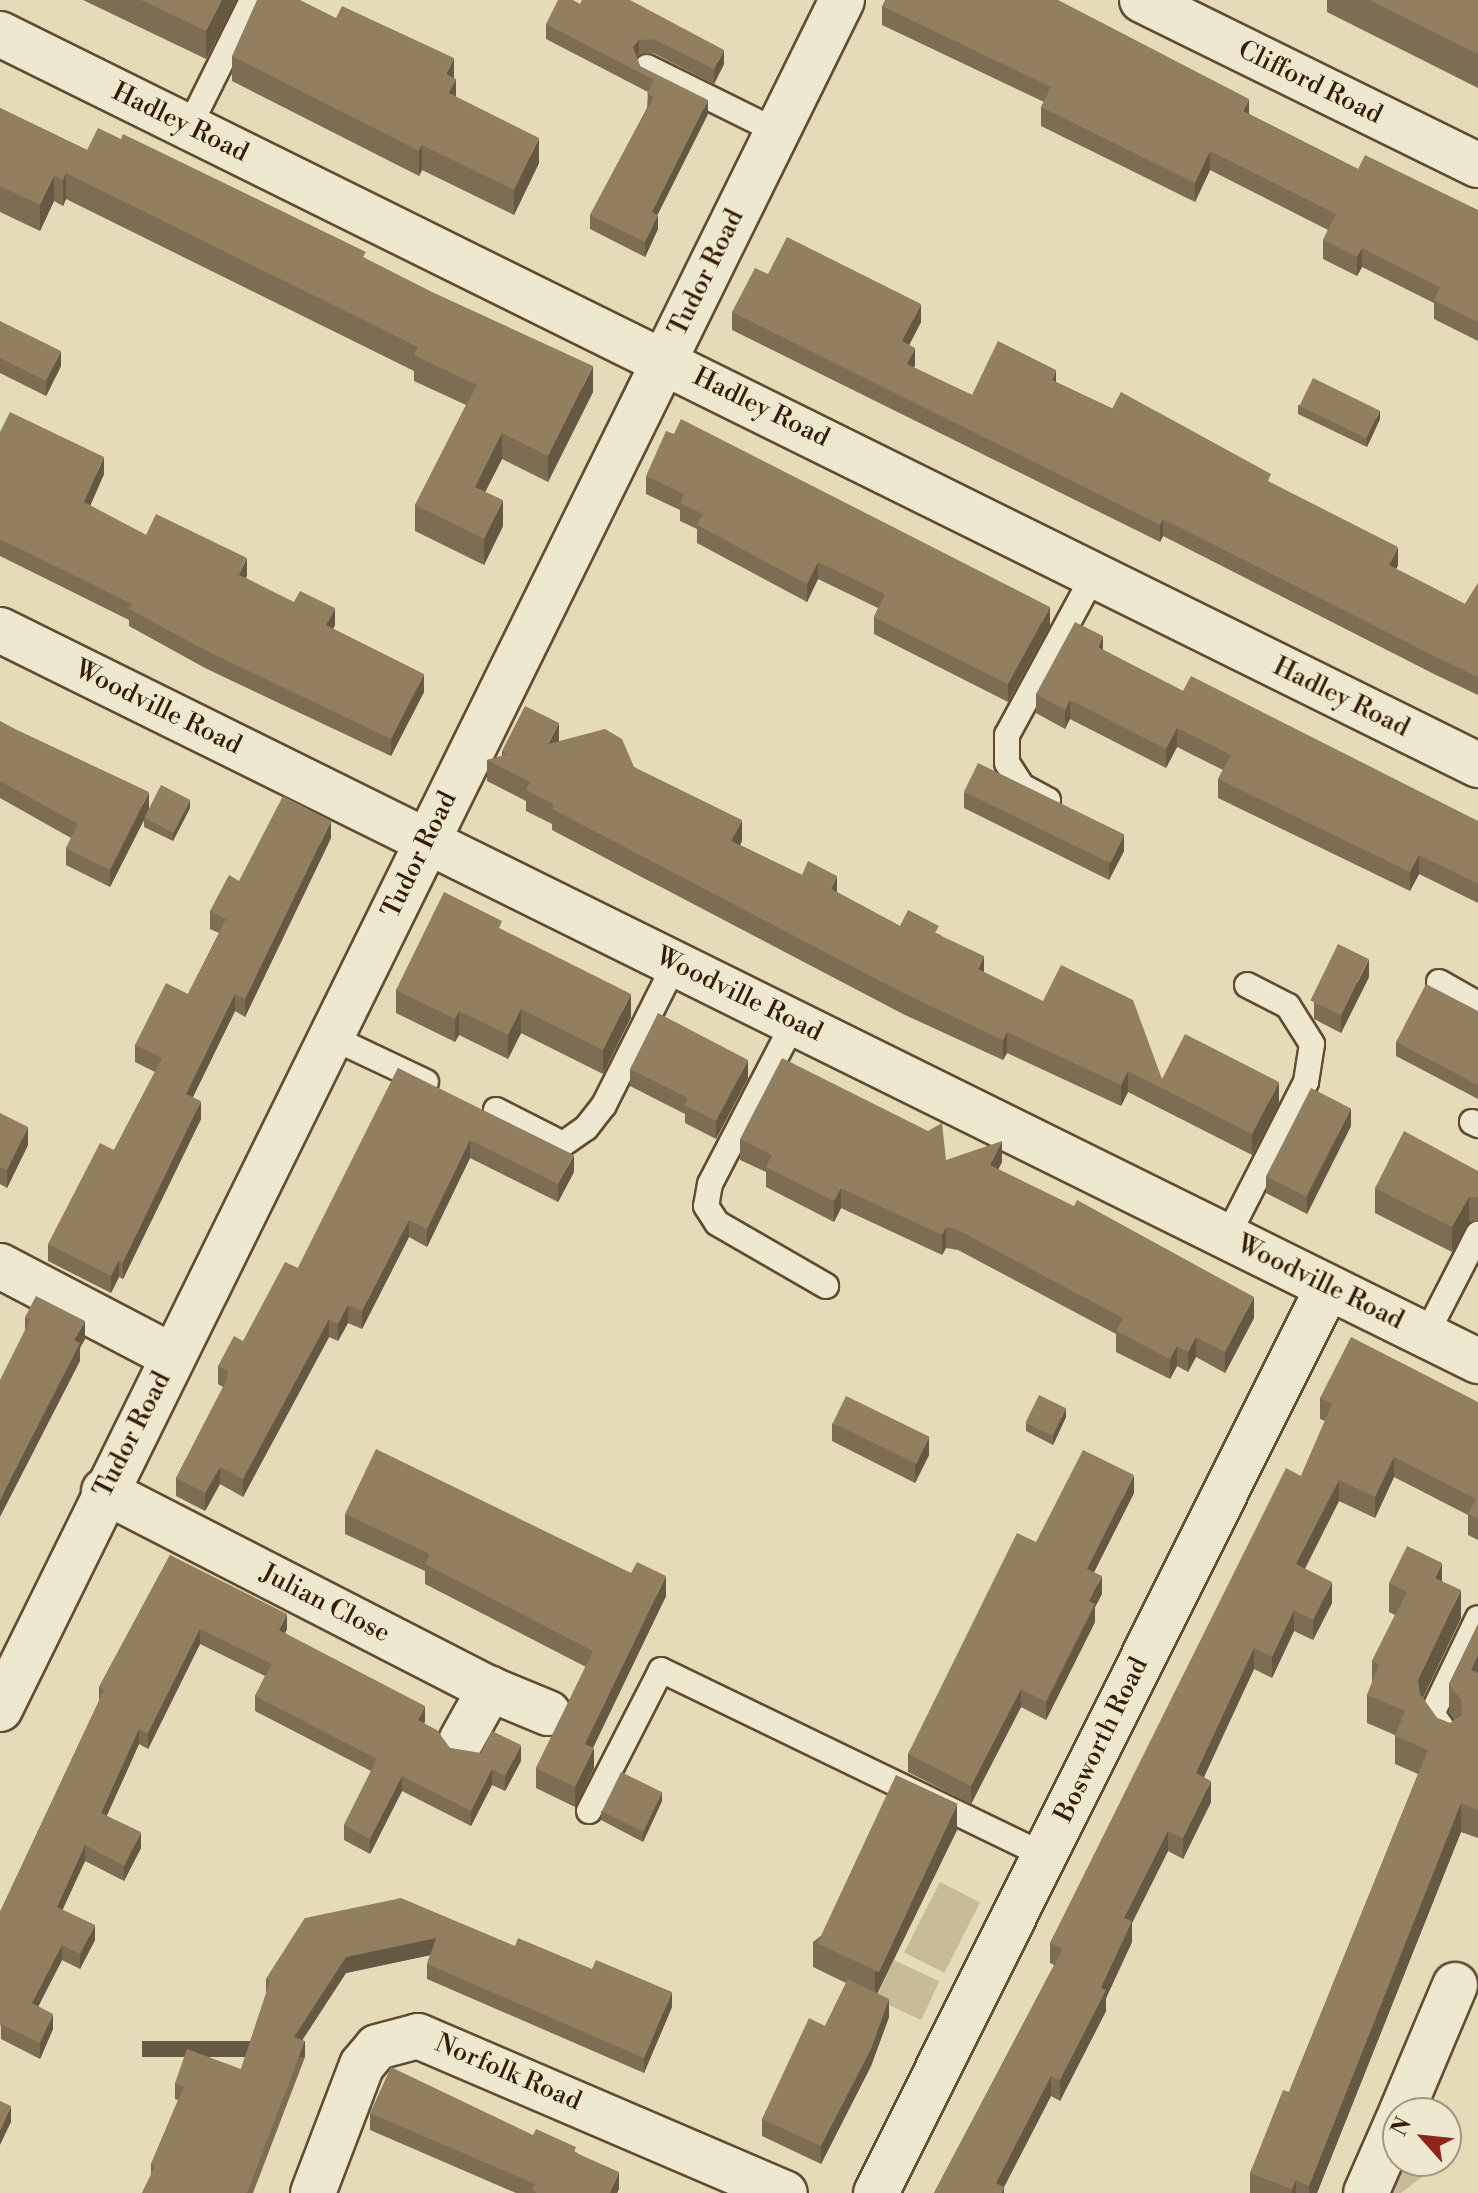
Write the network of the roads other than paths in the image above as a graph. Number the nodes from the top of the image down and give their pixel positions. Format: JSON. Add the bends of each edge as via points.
{"nodes":[{"id":1,"x":252,"y":0,"type":"edge"},
{"id":2,"x":842,"y":0,"type":"edge"},
{"id":3,"x":1142,"y":0,"type":"edge"},
{"id":4,"x":0,"y":34,"type":"edge"},
{"id":5,"x":647,"y":67,"type":"edge"},
{"id":6,"x":189,"y":127,"type":"junction"},
{"id":7,"x":776,"y":131,"type":"junction"},
{"id":8,"x":1478,"y":165,"type":"edge"},
{"id":9,"x":664,"y":361,"type":"junction"},
{"id":10,"x":1094,"y":575,"type":"junction"},
{"id":11,"x":0,"y":630,"type":"edge"},
{"id":12,"x":1478,"y":765,"type":"edge"},
{"id":13,"x":1073,"y":812,"type":"edge"},
{"id":14,"x":427,"y":841,"type":"junction"},
{"id":15,"x":675,"y":964,"type":"junction"},
{"id":16,"x":1439,"y":982,"type":"dead end"},
{"id":17,"x":1247,"y":985,"type":"dead end"},
{"id":18,"x":1478,"y":1004,"type":"edge"},
{"id":19,"x":794,"y":1022,"type":"junction"},
{"id":20,"x":331,"y":1037,"type":"junction"},
{"id":21,"x":1478,"y":1234,"type":"edge"},
{"id":22,"x":1227,"y":1237,"type":"junction"},
{"id":23,"x":0,"y":1266,"type":"edge"},
{"id":24,"x":826,"y":1286,"type":"dead end"},
{"id":25,"x":1328,"y":1287,"type":"junction"},
{"id":26,"x":1426,"y":1335,"type":"junction"},
{"id":27,"x":172,"y":1356,"type":"junction"},
{"id":28,"x":1478,"y":1361,"type":"edge"},
{"id":29,"x":104,"y":1491,"type":"junction"},
{"id":30,"x":1478,"y":1618,"type":"edge"},
{"id":31,"x":490,"y":1689,"type":"junction"},
{"id":32,"x":0,"y":1709,"type":"edge"},
{"id":33,"x":548,"y":1713,"type":"dead end"},
{"id":34,"x":1449,"y":1737,"type":"edge"},
{"id":35,"x":461,"y":1741,"type":"dead end"},
{"id":36,"x":589,"y":1811,"type":"dead end"},
{"id":37,"x":1045,"y":1856,"type":"junction"},
{"id":38,"x":1455,"y":1985,"type":"dead end"},
{"id":39,"x":1408,"y":2097,"type":"edge"},
{"id":40,"x":1382,"y":2156,"type":"edge"},
{"id":41,"x":313,"y":2193,"type":"edge"},
{"id":42,"x":785,"y":2193,"type":"edge"},
{"id":43,"x":876,"y":2193,"type":"edge"},
{"id":44,"x":1366,"y":2193,"type":"edge"}],
"edges":[{"from":1,"to":6,"type":"lane"},
{"from":2,"to":7,"type":"street","name":"Tudor Road"},
{"from":3,"to":8,"type":"street","name":"Clifford Road"},
{"from":4,"to":6,"type":"street","name":"Hadley Road"},
{"from":5,"to":7,"type":"lane"},
{"from":6,"to":9,"type":"street","name":"Hadley Road"},
{"from":7,"to":9,"type":"street","name":"Tudor Road"},
{"from":9,"to":10,"type":"street","name":"Hadley Road"},
{"from":9,"to":14,"type":"street","name":"Tudor Road"},
{"from":10,"to":12,"type":"street","name":"Hadley Road"},
{"from":10,"to":13,"type":"lane","via":[[1007,735],[1007,763],[1022,786]]},
{"from":11,"to":14,"type":"street","name":"Woodville Road"},
{"from":14,"to":15,"type":"street","name":"Woodville Road"},
{"from":14,"to":20,"type":"street","name":"Tudor Road"},
{"from":15,"to":19,"type":"street","name":"Woodville Road"},
{"from":15,"to":20,"type":"lane","via":[[604,1105],[586,1128],[563,1144]]},
{"from":16,"to":18,"type":"lane"},
{"from":17,"to":22,"type":"lane","via":[[1288,1006],[1312,1044],[1306,1082]]},
{"from":19,"to":22,"type":"street","name":"Woodville Road"},
{"from":19,"to":24,"type":"lane","via":[[710,1184],[706,1206],[717,1223]]},
{"from":20,"to":27,"type":"street","name":"Tudor Road"},
{"from":21,"to":26,"type":"lane"},
{"from":22,"to":25,"type":"street","name":"Woodville Road"},
{"from":23,"to":27,"type":"street"},
{"from":25,"to":26,"type":"street","name":"Woodville Road"},
{"from":25,"to":37,"type":"street","name":"Bosworth Road"},
{"from":26,"to":28,"type":"street","name":"Woodville Road"},
{"from":27,"to":29,"type":"street","name":"Tudor Road"},
{"from":29,"to":31,"type":"street","name":"Julian Close"},
{"from":29,"to":32,"type":"street","name":"Tudor Road"},
{"from":30,"to":34,"type":"lane","via":[[1432,1714]]},
{"from":31,"to":33,"type":"street","name":"Julian Close"},
{"from":31,"to":35,"type":"street"},
{"from":36,"to":37,"type":"lane","via":[[661,1670]]},
{"from":37,"to":43,"type":"street","name":"Bosworth Road"},
{"from":38,"to":39,"type":"street"},
{"from":40,"to":44,"type":"street"},
{"from":41,"to":42,"type":"street","name":"Norfolk Road","via":[[362,2065],[377,2047],[418,2036]]}]}
